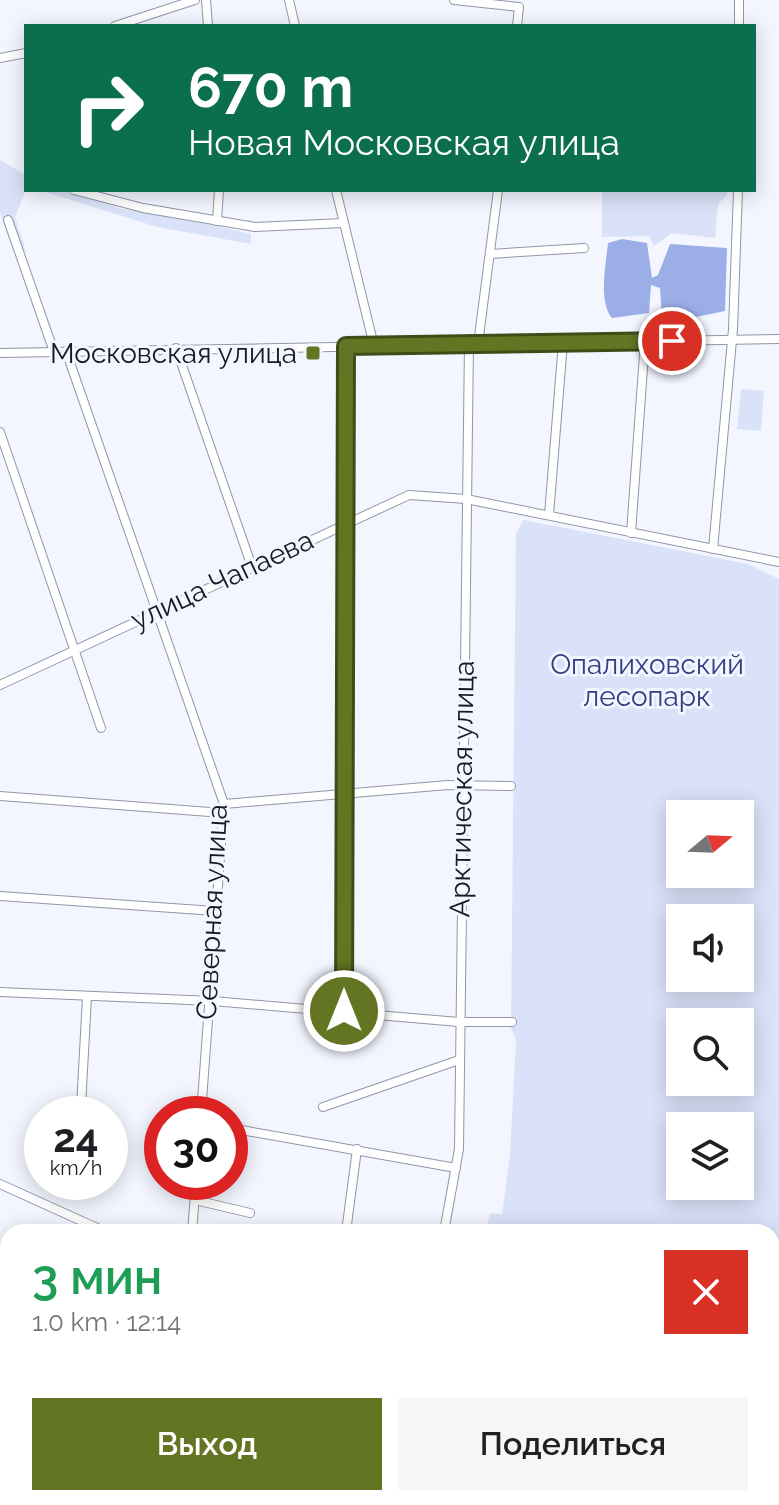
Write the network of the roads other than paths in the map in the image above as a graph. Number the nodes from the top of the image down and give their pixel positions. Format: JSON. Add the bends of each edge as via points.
{"nodes":[{"id":1,"x":195,"y":0,"type":"edge"},
{"id":2,"x":206,"y":0,"type":"edge"},
{"id":3,"x":289,"y":0,"type":"edge"},
{"id":4,"x":454,"y":0,"type":"edge"},
{"id":5,"x":739,"y":0,"type":"edge"},
{"id":6,"x":121,"y":24,"type":"edge"},
{"id":7,"x":208,"y":24,"type":"edge"},
{"id":8,"x":295,"y":24,"type":"edge"},
{"id":9,"x":517,"y":24,"type":"edge"},
{"id":10,"x":739,"y":24,"type":"edge"},
{"id":11,"x":24,"y":53,"type":"edge"},
{"id":12,"x":0,"y":58,"type":"edge"},
{"id":13,"x":83,"y":192,"type":"edge"},
{"id":14,"x":219,"y":192,"type":"edge"},
{"id":15,"x":336,"y":192,"type":"edge"},
{"id":16,"x":498,"y":192,"type":"edge"},
{"id":17,"x":738,"y":192,"type":"edge"},
{"id":18,"x":8,"y":220,"type":"dead end"},
{"id":19,"x":217,"y":221,"type":"junction"},
{"id":20,"x":344,"y":223,"type":"junction"},
{"id":21,"x":584,"y":248,"type":"dead end"},
{"id":22,"x":490,"y":254,"type":"junction"},
{"id":23,"x":779,"y":339,"type":"edge"},
{"id":24,"x":730,"y":340,"type":"junction"},
{"id":25,"x":645,"y":341,"type":"junction"},
{"id":26,"x":563,"y":342,"type":"junction"},
{"id":27,"x":474,"y":344,"type":"junction"},
{"id":28,"x":346,"y":346,"type":"junction"},
{"id":29,"x":374,"y":346,"type":"junction"},
{"id":30,"x":176,"y":348,"type":"junction"},
{"id":31,"x":66,"y":351,"type":"junction"},
{"id":32,"x":54,"y":352,"type":"junction"},
{"id":33,"x":0,"y":353,"type":"edge"},
{"id":34,"x":0,"y":432,"type":"edge"},
{"id":35,"x":466,"y":499,"type":"junction"},
{"id":36,"x":549,"y":515,"type":"junction"},
{"id":37,"x":344,"y":523,"type":"junction"},
{"id":38,"x":631,"y":533,"type":"junction"},
{"id":39,"x":713,"y":549,"type":"junction"},
{"id":40,"x":779,"y":562,"type":"edge"},
{"id":41,"x":252,"y":567,"type":"junction"},
{"id":42,"x":156,"y":611,"type":"junction"},
{"id":43,"x":75,"y":650,"type":"junction"},
{"id":44,"x":0,"y":685,"type":"edge"},
{"id":45,"x":101,"y":728,"type":"dead end"},
{"id":46,"x":463,"y":785,"type":"junction"},
{"id":47,"x":511,"y":786,"type":"dead end"},
{"id":48,"x":345,"y":794,"type":"junction"},
{"id":49,"x":0,"y":796,"type":"edge"},
{"id":50,"x":223,"y":808,"type":"junction"},
{"id":51,"x":0,"y":896,"type":"edge"},
{"id":52,"x":215,"y":911,"type":"junction"},
{"id":53,"x":0,"y":992,"type":"edge"},
{"id":54,"x":87,"y":997,"type":"junction"},
{"id":55,"x":208,"y":1001,"type":"junction"},
{"id":56,"x":344,"y":1011,"type":"junction"},
{"id":57,"x":459,"y":1022,"type":"junction"},
{"id":58,"x":512,"y":1022,"type":"dead end"},
{"id":59,"x":459,"y":1060,"type":"junction"},
{"id":60,"x":82,"y":1096,"type":"edge"},
{"id":61,"x":202,"y":1096,"type":"edge"},
{"id":62,"x":323,"y":1107,"type":"dead end"},
{"id":63,"x":248,"y":1131,"type":"edge"},
{"id":64,"x":357,"y":1149,"type":"junction"},
{"id":65,"x":456,"y":1168,"type":"junction"},
{"id":66,"x":0,"y":1184,"type":"edge"},
{"id":67,"x":195,"y":1200,"type":"joint"},
{"id":68,"x":250,"y":1213,"type":"dead end"},
{"id":69,"x":88,"y":1224,"type":"edge"},
{"id":70,"x":193,"y":1224,"type":"edge"},
{"id":71,"x":347,"y":1224,"type":"edge"},
{"id":72,"x":446,"y":1224,"type":"edge"}],
"edges":[{"from":1,"to":6,"type":"street"},
{"from":2,"to":7,"type":"street"},
{"from":3,"to":8,"type":"street"},
{"from":4,"to":9,"type":"street","via":[[519,7]]},
{"from":5,"to":10,"type":"street"},
{"from":11,"to":12,"type":"street"},
{"from":13,"to":19,"type":"street"},
{"from":14,"to":19,"type":"street"},
{"from":15,"to":20,"type":"street"},
{"from":16,"to":22,"type":"street","name":"Арктическая улица"},
{"from":17,"to":24,"type":"street"},
{"from":18,"to":32,"type":"street"},
{"from":19,"to":20,"type":"street","via":[[255,227]]},
{"from":20,"to":29,"type":"street"},
{"from":21,"to":22,"type":"street"},
{"from":22,"to":27,"type":"street","name":"Арктическая улица"},
{"from":23,"to":24,"type":"street"},
{"from":24,"to":25,"type":"street"},
{"from":24,"to":39,"type":"street"},
{"from":25,"to":26,"type":"street"},
{"from":25,"to":38,"type":"street"},
{"from":26,"to":27,"type":"street"},
{"from":26,"to":36,"type":"street"},
{"from":27,"to":29,"type":"street"},
{"from":27,"to":35,"type":"street","name":"Арктическая улица"},
{"from":28,"to":29,"type":"street"},
{"from":28,"to":30,"type":"street"},
{"from":28,"to":37,"type":"street"},
{"from":30,"to":31,"type":"street"},
{"from":30,"to":41,"type":"street"},
{"from":31,"to":32,"type":"street"},
{"from":31,"to":42,"type":"street","name":"Северная улица"},
{"from":32,"to":33,"type":"street"},
{"from":34,"to":43,"type":"street"},
{"from":35,"to":36,"type":"street","name":"улица Чапаева"},
{"from":35,"to":37,"type":"street","name":"улица Чапаева","via":[[409,495]]},
{"from":35,"to":46,"type":"street","name":"Арктическая улица"},
{"from":36,"to":38,"type":"street","name":"улица Чапаева"},
{"from":37,"to":41,"type":"street","name":"улица Чапаева"},
{"from":37,"to":48,"type":"street"},
{"from":38,"to":39,"type":"street","name":"улица Чапаева"},
{"from":39,"to":40,"type":"street","name":"улица Чапаева"},
{"from":41,"to":42,"type":"street","name":"улица Чапаева"},
{"from":42,"to":43,"type":"street","name":"улица Чапаева"},
{"from":42,"to":50,"type":"street","name":"Северная улица"},
{"from":43,"to":44,"type":"street","name":"улица Чапаева"},
{"from":43,"to":45,"type":"street"},
{"from":46,"to":47,"type":"street"},
{"from":46,"to":48,"type":"street"},
{"from":46,"to":57,"type":"street","name":"Арктическая улица"},
{"from":48,"to":50,"type":"street"},
{"from":48,"to":56,"type":"street"},
{"from":49,"to":50,"type":"street"},
{"from":50,"to":52,"type":"street","name":"Северная улица"},
{"from":51,"to":52,"type":"street"},
{"from":52,"to":55,"type":"street","name":"Северная улица"},
{"from":53,"to":54,"type":"street"},
{"from":54,"to":55,"type":"street"},
{"from":54,"to":60,"type":"street"},
{"from":55,"to":56,"type":"street"},
{"from":55,"to":61,"type":"street","name":"Северная улица"},
{"from":56,"to":57,"type":"street"},
{"from":57,"to":58,"type":"street"},
{"from":57,"to":59,"type":"street","name":"Арктическая улица"},
{"from":59,"to":62,"type":"street"},
{"from":59,"to":65,"type":"street","name":"Арктическая улица"},
{"from":63,"to":64,"type":"street"},
{"from":64,"to":65,"type":"street"},
{"from":64,"to":71,"type":"street"},
{"from":65,"to":72,"type":"street","name":"Арктическая улица"},
{"from":66,"to":69,"type":"street"},
{"from":67,"to":68,"type":"street"},
{"from":67,"to":70,"type":"street"}]}
